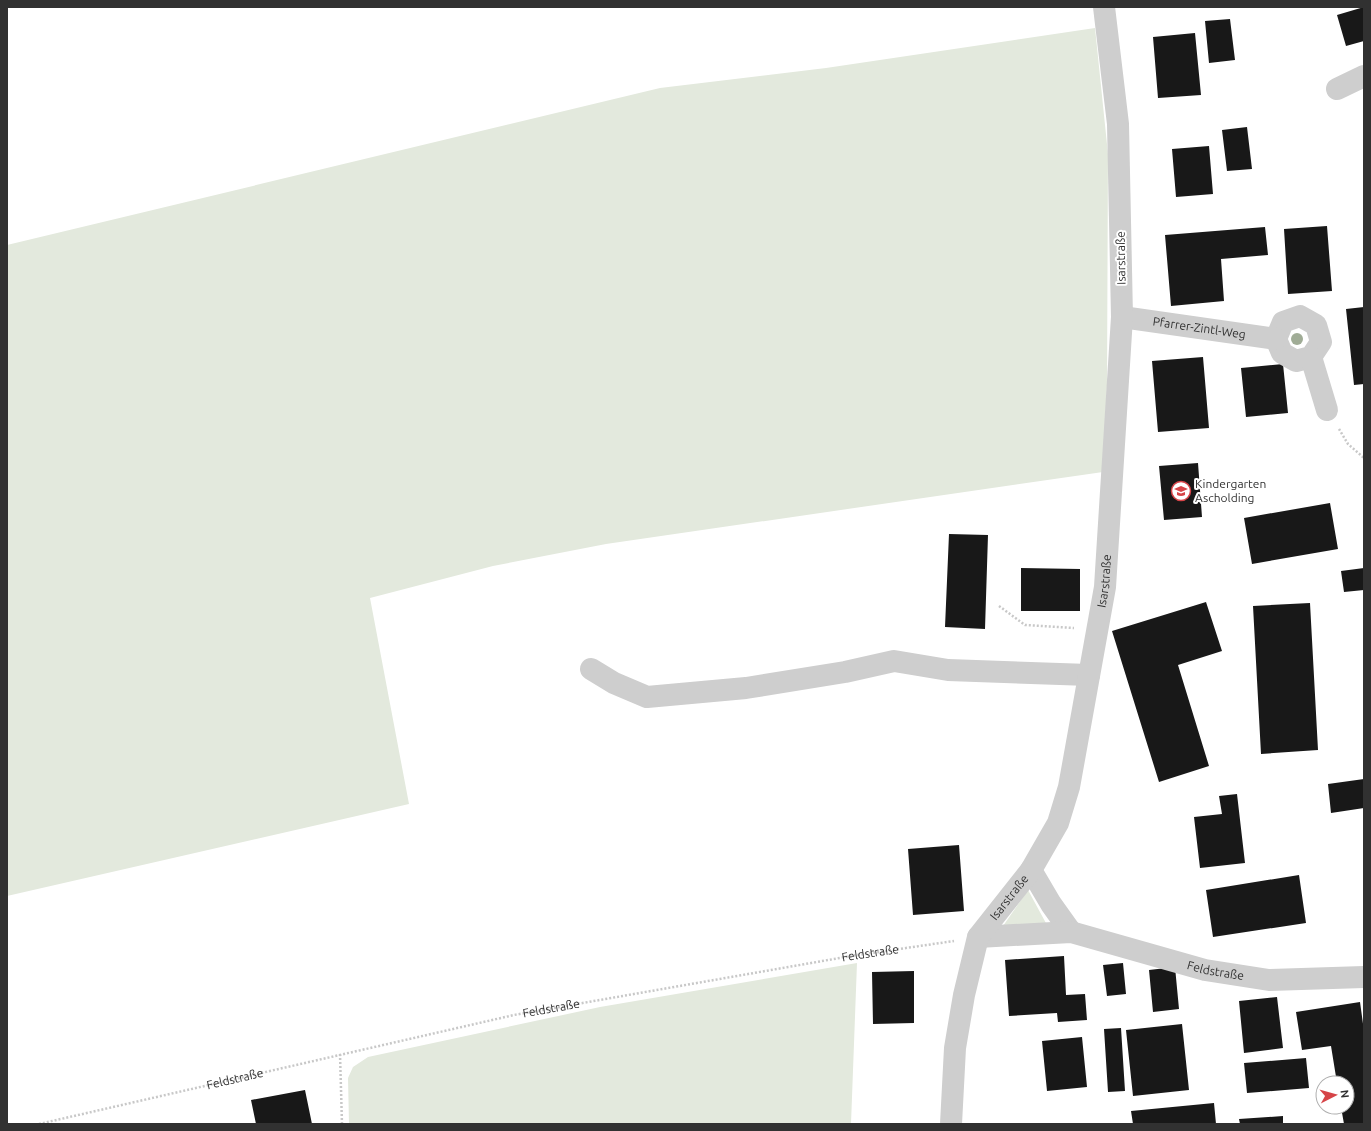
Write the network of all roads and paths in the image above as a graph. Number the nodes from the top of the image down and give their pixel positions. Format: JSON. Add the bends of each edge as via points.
{"nodes":[{"id":1,"x":1104,"y":7,"type":"edge"},
{"id":2,"x":1364,"y":76,"type":"edge"},
{"id":3,"x":1337,"y":89,"type":"dead end"},
{"id":4,"x":1122,"y":317,"type":"junction"},
{"id":5,"x":1276,"y":339,"type":"junction"},
{"id":6,"x":1311,"y":358,"type":"junction"},
{"id":7,"x":1327,"y":410,"type":"joint"},
{"id":8,"x":1364,"y":458,"type":"edge"},
{"id":9,"x":999,"y":606,"type":"dead end"},
{"id":10,"x":1098,"y":629,"type":"junction"},
{"id":11,"x":591,"y":669,"type":"dead end"},
{"id":12,"x":1089,"y":675,"type":"junction"},
{"id":13,"x":1031,"y":870,"type":"junction"},
{"id":14,"x":1071,"y":932,"type":"junction"},
{"id":15,"x":978,"y":937,"type":"junction"},
{"id":16,"x":1364,"y":977,"type":"edge"},
{"id":17,"x":340,"y":1054,"type":"junction"},
{"id":18,"x":39,"y":1124,"type":"edge"},
{"id":19,"x":342,"y":1124,"type":"edge"},
{"id":20,"x":951,"y":1124,"type":"edge"}],
"edges":[{"from":1,"to":4,"type":"street","name":"Isarstraße","via":[[1118,124]]},
{"from":2,"to":3,"type":"street"},
{"from":4,"to":5,"type":"street","name":"Pfarrer-Zintl-Weg"},
{"from":4,"to":10,"type":"street","name":"Isarstraße","via":[[1106,587]]},
{"from":5,"to":6,"type":"street","via":[[1282,353],[1296,361]]},
{"from":5,"to":6,"type":"street","via":[[1283,322],[1300,316],[1316,325],[1321,342]]},
{"from":6,"to":7,"type":"street"},
{"from":7,"to":8,"type":"path","via":[[1348,444]]},
{"from":9,"to":10,"type":"path","via":[[1025,625]]},
{"from":10,"to":12,"type":"street","name":"Isarstraße"},
{"from":11,"to":12,"type":"street","via":[[614,683],[647,697],[746,688],[845,672],[894,661],[948,670]]},
{"from":12,"to":13,"type":"street","name":"Isarstraße","via":[[1065,801],[1058,823]]},
{"from":13,"to":14,"type":"street"},
{"from":13,"to":15,"type":"street","name":"Isarstraße"},
{"from":14,"to":15,"type":"street","name":"Feldstraße"},
{"from":14,"to":16,"type":"street","name":"Feldstraße","via":[[1205,970],[1269,980]]},
{"from":15,"to":17,"type":"path","name":"Feldstraße","via":[[852,956],[514,1015]]},
{"from":15,"to":20,"type":"street","name":"Isarstraße","via":[[955,1048]]},
{"from":17,"to":18,"type":"path","name":"Feldstraße"},
{"from":17,"to":19,"type":"path"}]}
